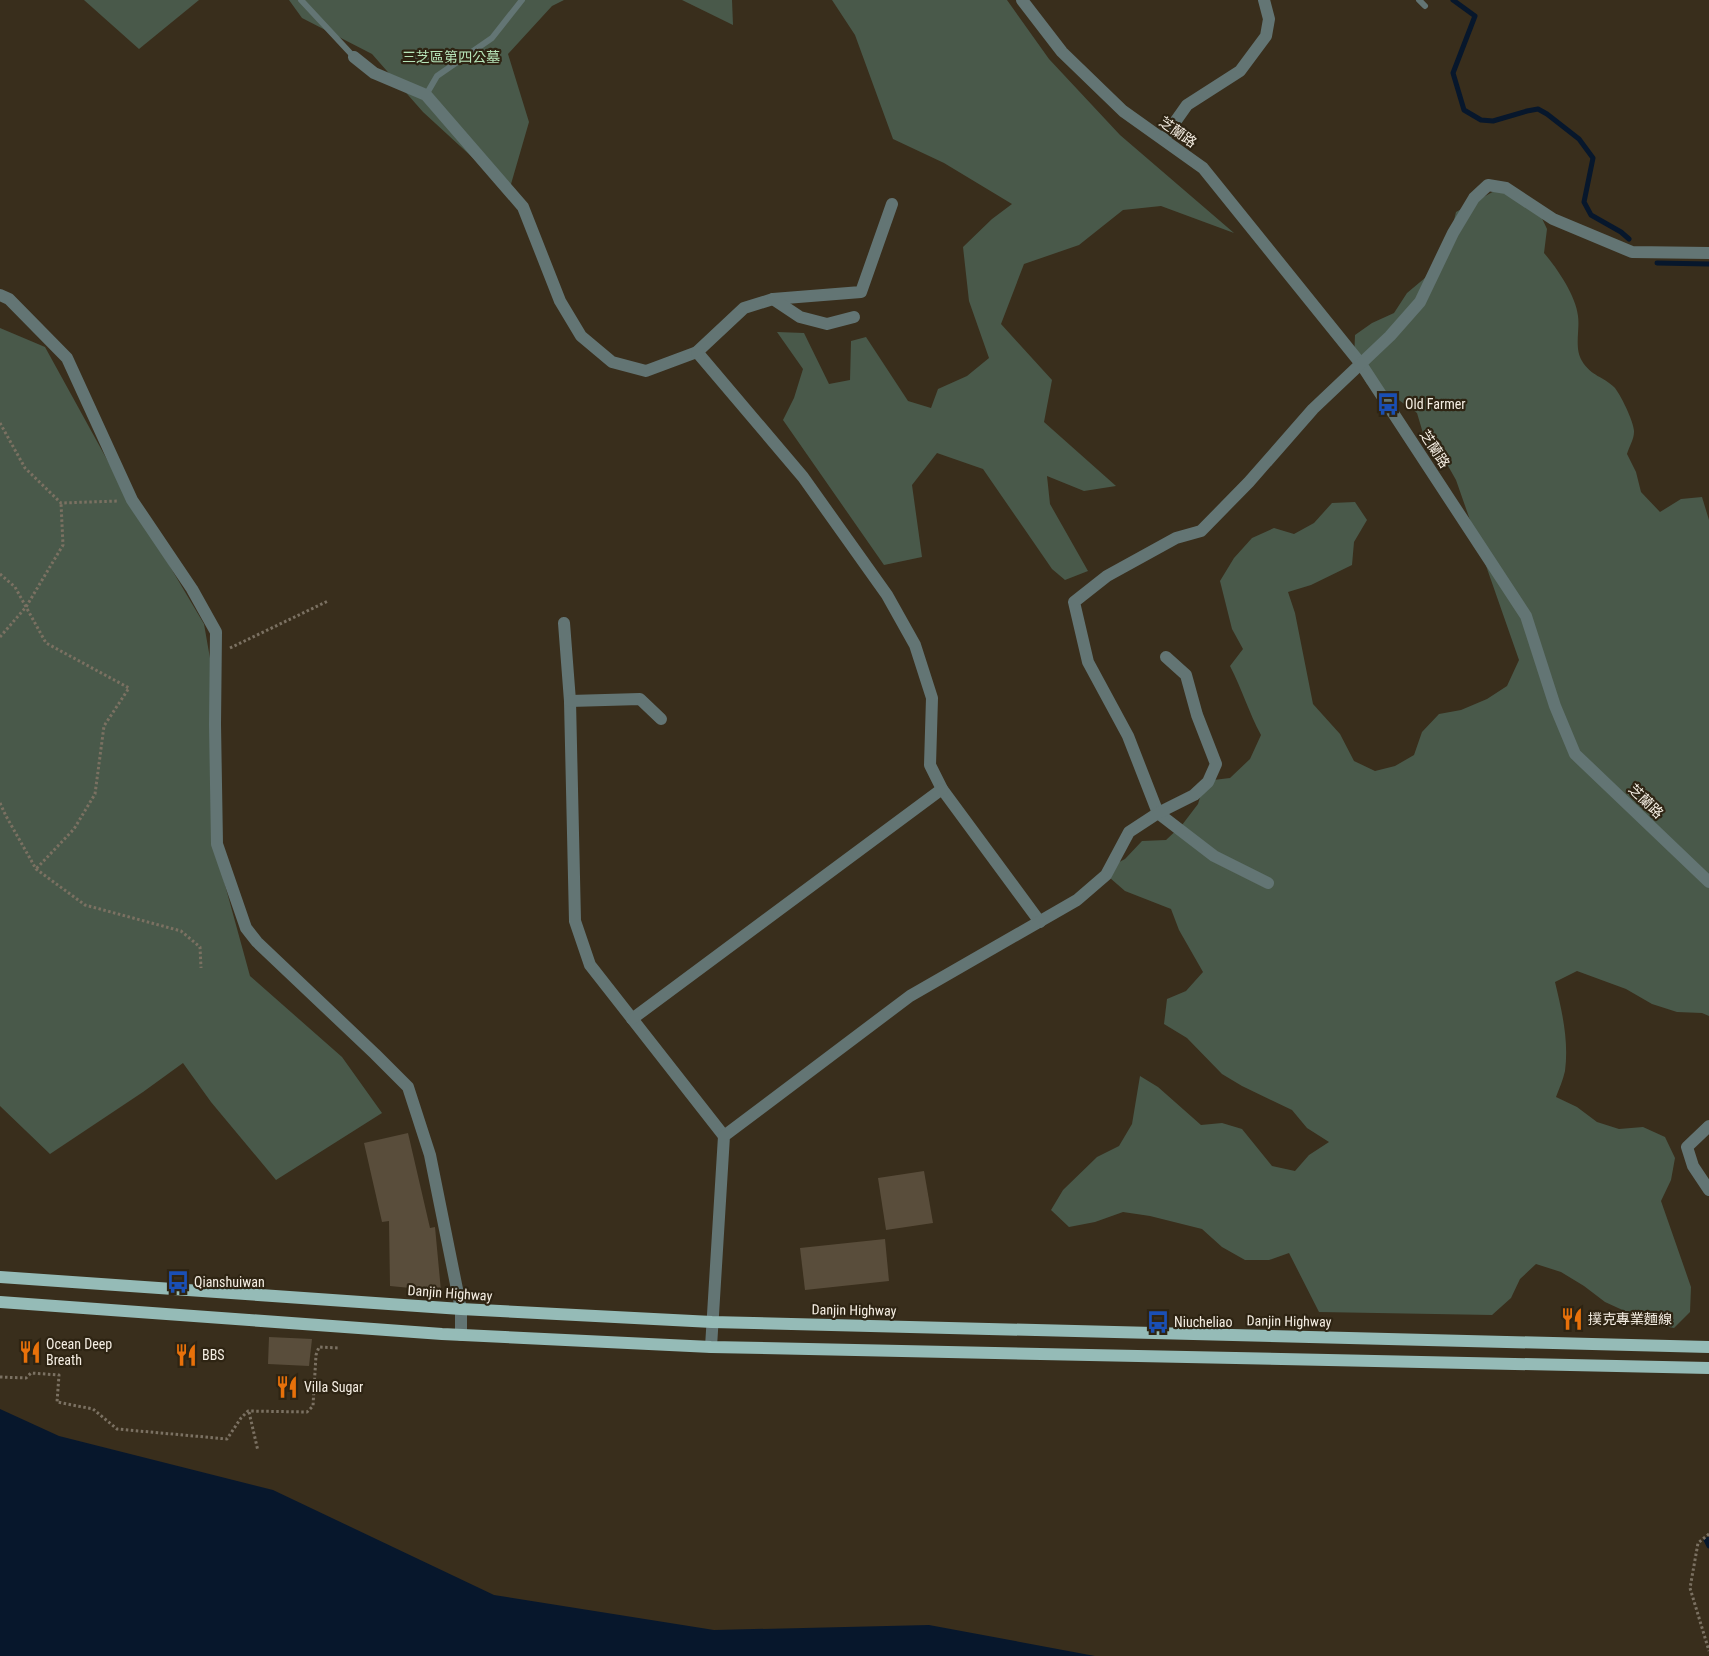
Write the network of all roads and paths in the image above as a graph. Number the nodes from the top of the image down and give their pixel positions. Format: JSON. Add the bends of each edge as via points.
{"nodes":[{"id":1,"x":522,"y":0,"type":"edge"},
{"id":2,"x":1022,"y":0,"type":"edge"},
{"id":3,"x":1264,"y":0,"type":"edge"},
{"id":4,"x":1419,"y":0,"type":"edge"},
{"id":5,"x":304,"y":1,"type":"edge"},
{"id":6,"x":1426,"y":6,"type":"dead end"},
{"id":7,"x":354,"y":57,"type":"joint"},
{"id":8,"x":426,"y":95,"type":"junction"},
{"id":9,"x":1163,"y":139,"type":"junction"},
{"id":10,"x":892,"y":204,"type":"dead end"},
{"id":11,"x":1709,"y":253,"type":"edge"},
{"id":12,"x":0,"y":295,"type":"edge"},
{"id":13,"x":773,"y":299,"type":"junction"},
{"id":14,"x":854,"y":317,"type":"dead end"},
{"id":15,"x":697,"y":352,"type":"junction"},
{"id":16,"x":1361,"y":364,"type":"junction"},
{"id":17,"x":0,"y":423,"type":"edge"},
{"id":18,"x":132,"y":500,"type":"junction"},
{"id":19,"x":61,"y":503,"type":"junction"},
{"id":20,"x":0,"y":574,"type":"edge"},
{"id":21,"x":328,"y":601,"type":"dead end"},
{"id":22,"x":26,"y":607,"type":"junction"},
{"id":23,"x":564,"y":623,"type":"dead end"},
{"id":24,"x":0,"y":637,"type":"edge"},
{"id":25,"x":216,"y":655,"type":"junction"},
{"id":26,"x":1166,"y":657,"type":"dead end"},
{"id":27,"x":570,"y":701,"type":"junction"},
{"id":28,"x":661,"y":719,"type":"dead end"},
{"id":29,"x":942,"y":789,"type":"junction"},
{"id":30,"x":0,"y":803,"type":"edge"},
{"id":31,"x":1158,"y":813,"type":"junction"},
{"id":32,"x":36,"y":869,"type":"junction"},
{"id":33,"x":1709,"y":882,"type":"edge"},
{"id":34,"x":1268,"y":883,"type":"dead end"},
{"id":35,"x":1040,"y":922,"type":"junction"},
{"id":36,"x":201,"y":968,"type":"dead end"},
{"id":37,"x":632,"y":1019,"type":"junction"},
{"id":38,"x":1709,"y":1126,"type":"edge"},
{"id":39,"x":724,"y":1136,"type":"junction"},
{"id":40,"x":1709,"y":1190,"type":"edge"},
{"id":41,"x":0,"y":1277,"type":"edge"},
{"id":42,"x":0,"y":1302,"type":"edge"},
{"id":43,"x":461,"y":1309,"type":"junction"},
{"id":44,"x":712,"y":1322,"type":"junction"},
{"id":45,"x":461,"y":1335,"type":"junction"},
{"id":46,"x":711,"y":1347,"type":"junction"},
{"id":47,"x":1709,"y":1347,"type":"edge"},
{"id":48,"x":340,"y":1348,"type":"dead end"},
{"id":49,"x":1709,"y":1368,"type":"edge"},
{"id":50,"x":0,"y":1378,"type":"edge"},
{"id":51,"x":248,"y":1411,"type":"junction"},
{"id":52,"x":258,"y":1451,"type":"dead end"},
{"id":53,"x":1709,"y":1534,"type":"edge"},
{"id":54,"x":1709,"y":1651,"type":"edge"}],
"edges":[{"from":1,"to":8,"type":"lane","via":[[492,38],[437,76]]},
{"from":2,"to":9,"type":"street","name":"芝蘭路","via":[[1062,52],[1123,111]]},
{"from":3,"to":9,"type":"street","via":[[1269,18],[1266,36],[1240,71],[1187,105]]},
{"from":4,"to":6,"type":"lane"},
{"from":5,"to":7,"type":"lane"},
{"from":7,"to":8,"type":"street","via":[[374,73]]},
{"from":8,"to":15,"type":"street","via":[[524,208],[560,301],[581,336],[612,362],[646,371]]},
{"from":9,"to":16,"type":"street","name":"芝蘭路","via":[[1203,168]]},
{"from":10,"to":13,"type":"street","via":[[860,292]]},
{"from":11,"to":16,"type":"street","via":[[1632,252],[1553,219],[1506,188],[1488,185],[1474,198],[1453,233],[1420,302]]},
{"from":12,"to":18,"type":"street","via":[[9,299],[67,358]]},
{"from":13,"to":14,"type":"street","via":[[800,317],[827,324]]},
{"from":13,"to":15,"type":"street","via":[[744,308]]},
{"from":15,"to":29,"type":"street","via":[[803,477],[887,595],[915,644],[932,698],[930,765]]},
{"from":16,"to":31,"type":"street","via":[[1314,409],[1200,531],[1176,538],[1107,576],[1074,602],[1088,662],[1128,736]]},
{"from":16,"to":33,"type":"street","name":"芝蘭路","via":[[1526,616],[1555,706],[1575,754]]},
{"from":17,"to":19,"type":"path","via":[[25,468]]},
{"from":18,"to":19,"type":"path"},
{"from":18,"to":25,"type":"street","via":[[192,589],[216,632]]},
{"from":19,"to":22,"type":"path","via":[[63,545]]},
{"from":20,"to":22,"type":"path","via":[[15,587]]},
{"from":21,"to":25,"type":"path"},
{"from":22,"to":24,"type":"path"},
{"from":22,"to":32,"type":"path","via":[[46,643],[130,688],[104,726],[95,794],[74,829]]},
{"from":23,"to":27,"type":"street"},
{"from":25,"to":43,"type":"street","via":[[217,844],[246,928],[408,1088],[430,1155]]},
{"from":26,"to":31,"type":"street","via":[[1186,675],[1216,764],[1208,782],[1194,795]]},
{"from":27,"to":28,"type":"street","via":[[640,699]]},
{"from":27,"to":37,"type":"street","via":[[575,921],[590,965]]},
{"from":29,"to":35,"type":"street"},
{"from":29,"to":37,"type":"street"},
{"from":30,"to":32,"type":"path"},
{"from":31,"to":34,"type":"street","via":[[1214,856]]},
{"from":31,"to":35,"type":"street","via":[[1129,832],[1106,875],[1077,900]]},
{"from":32,"to":36,"type":"path","via":[[85,905],[181,931],[200,947]]},
{"from":35,"to":39,"type":"street","via":[[910,996]]},
{"from":37,"to":39,"type":"street"},
{"from":38,"to":40,"type":"street","via":[[1687,1147],[1693,1166]]},
{"from":39,"to":44,"type":"street"},
{"from":41,"to":43,"type":"main road","name":"Danjin Highway"},
{"from":42,"to":45,"type":"main road"},
{"from":43,"to":44,"type":"main road","name":"Danjin Highway"},
{"from":43,"to":45,"type":"street"},
{"from":44,"to":46,"type":"street"},
{"from":44,"to":47,"type":"main road","name":"Danjin Highway"},
{"from":45,"to":46,"type":"main road"},
{"from":46,"to":49,"type":"main road"},
{"from":48,"to":51,"type":"path","via":[[319,1347],[313,1406],[307,1412]]},
{"from":50,"to":51,"type":"path","via":[[26,1378],[31,1373],[59,1376],[57,1402],[93,1408],[117,1429],[227,1440]]},
{"from":51,"to":52,"type":"path"},
{"from":53,"to":54,"type":"path","via":[[1698,1543],[1690,1588]]}]}
